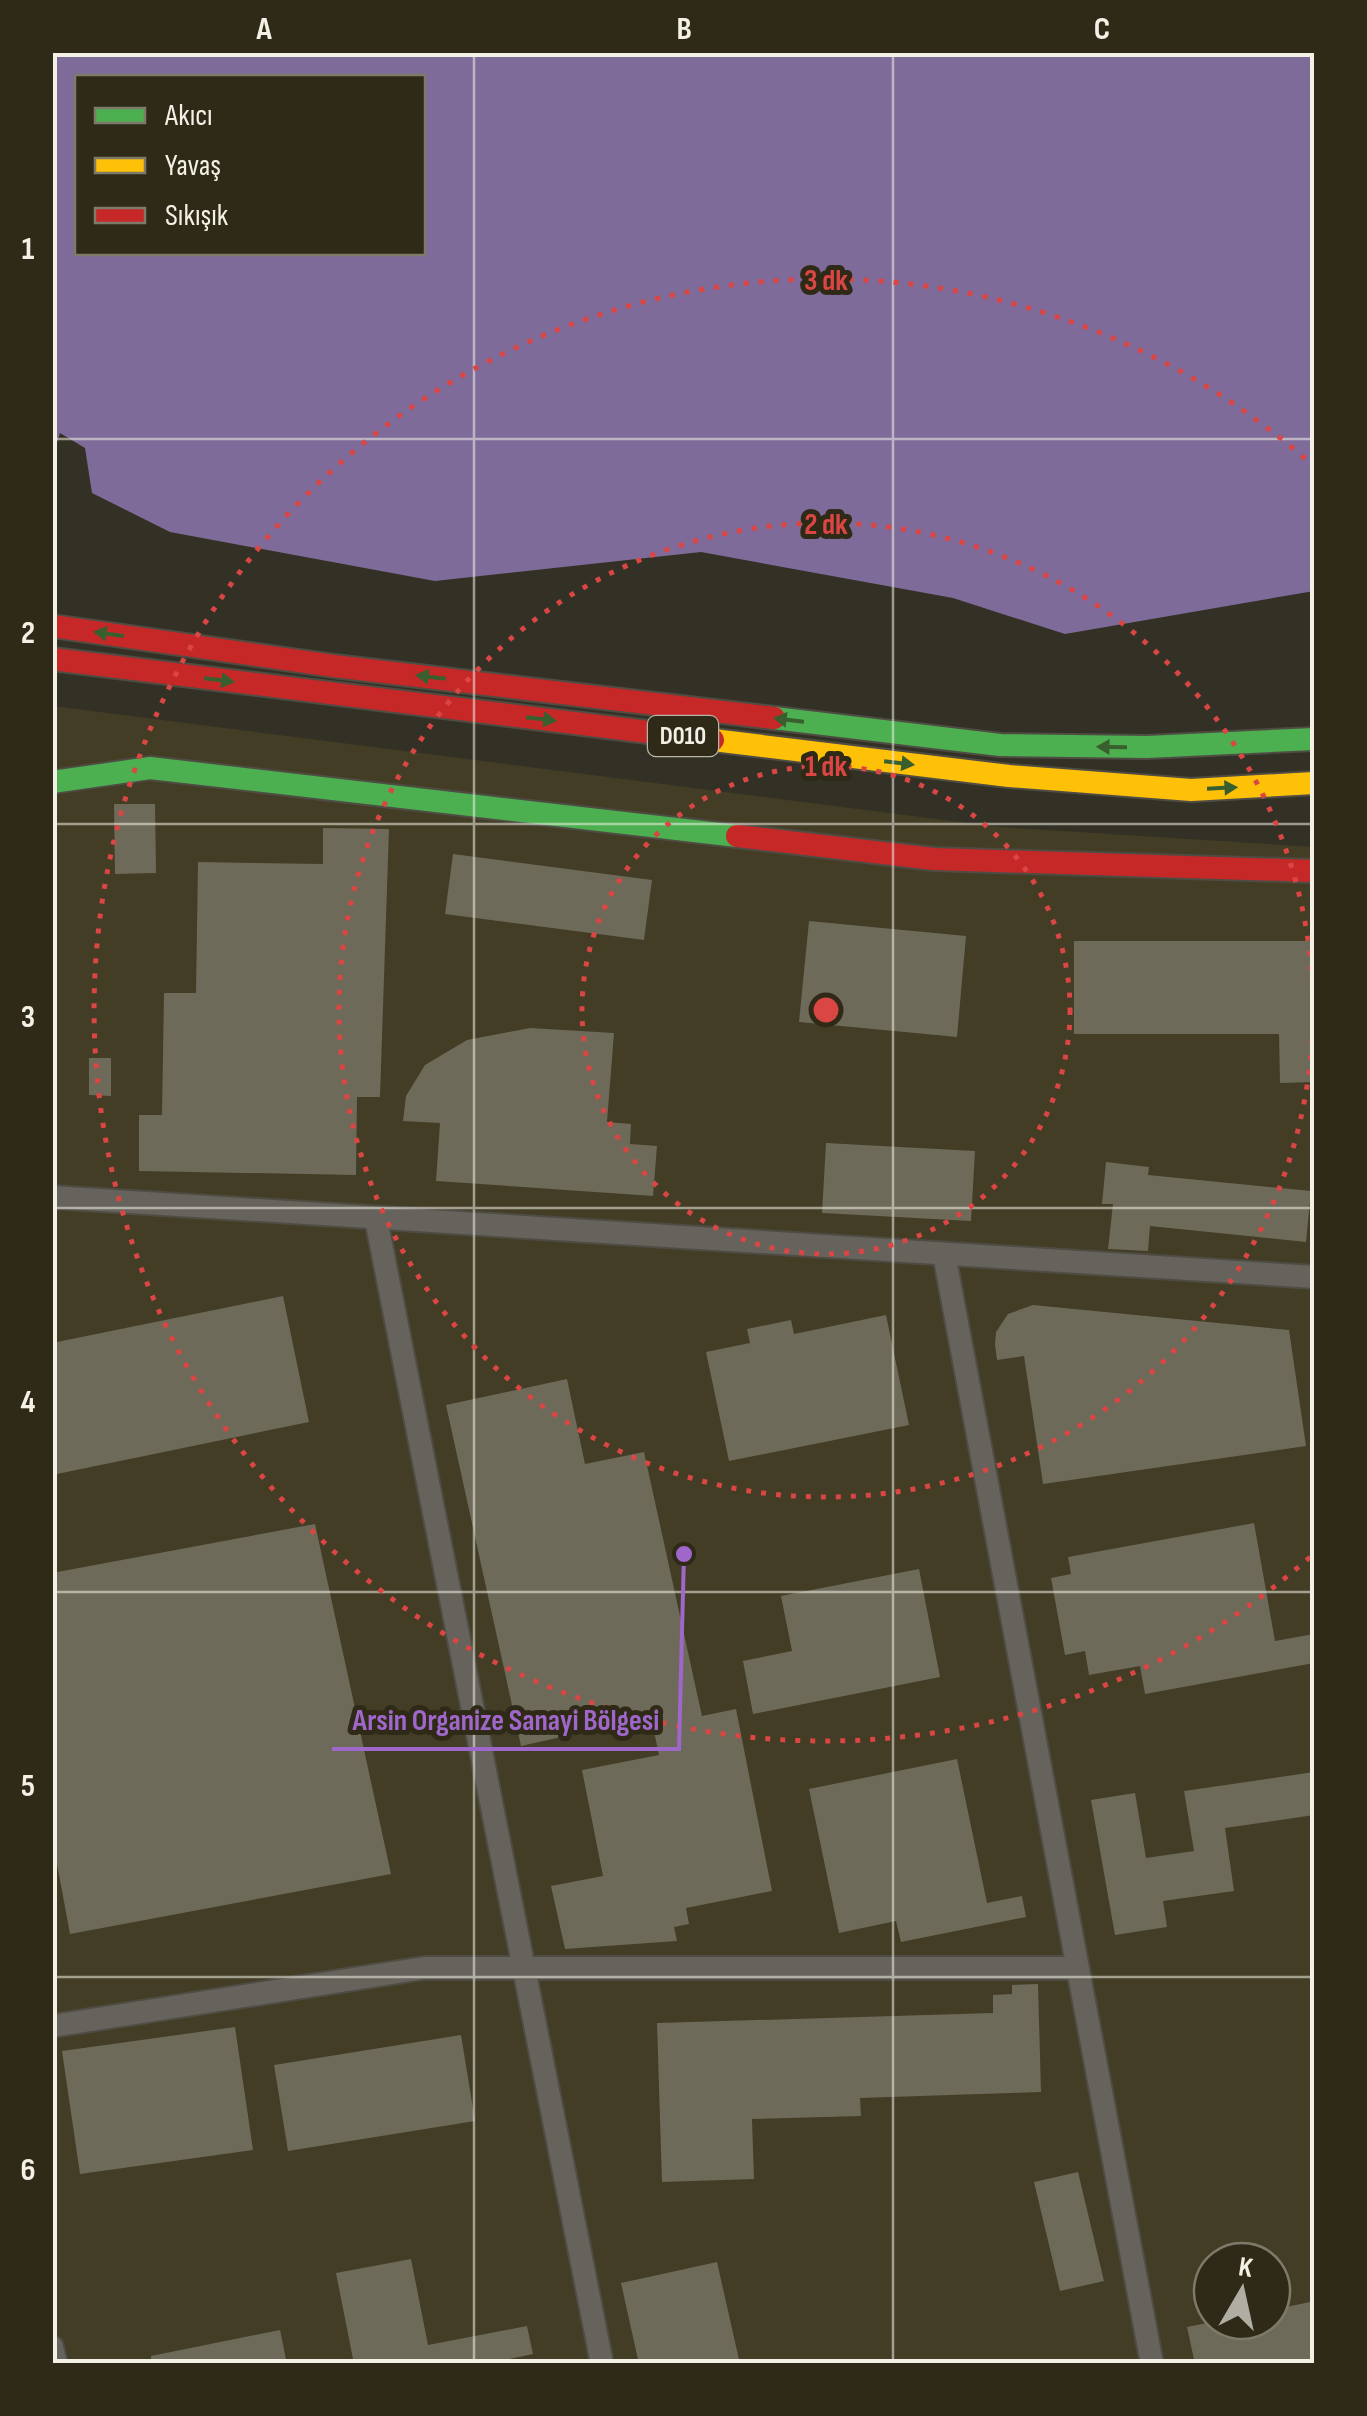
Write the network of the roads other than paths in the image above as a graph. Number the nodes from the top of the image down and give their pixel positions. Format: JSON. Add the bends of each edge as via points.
{"nodes":[{"id":1,"x":52,"y":626,"type":"edge"},
{"id":2,"x":52,"y":659,"type":"edge"},
{"id":3,"x":174,"y":674,"type":"junction"},
{"id":4,"x":52,"y":675,"type":"edge"},
{"id":5,"x":1314,"y":739,"type":"edge"},
{"id":6,"x":52,"y":782,"type":"edge"},
{"id":7,"x":1314,"y":783,"type":"edge"},
{"id":8,"x":1314,"y":871,"type":"edge"},
{"id":9,"x":52,"y":1197,"type":"edge"},
{"id":10,"x":376,"y":1219,"type":"junction"},
{"id":11,"x":944,"y":1254,"type":"junction"},
{"id":12,"x":1314,"y":1277,"type":"edge"},
{"id":13,"x":1078,"y":1968,"type":"junction"},
{"id":14,"x":522,"y":1970,"type":"junction"},
{"id":15,"x":52,"y":2026,"type":"edge"},
{"id":16,"x":52,"y":2348,"type":"edge"},
{"id":17,"x":56,"y":2364,"type":"edge"},
{"id":18,"x":602,"y":2364,"type":"edge"},
{"id":19,"x":1152,"y":2364,"type":"edge"}],
"edges":[{"from":5,"to":1,"type":"main road","number":"D010","one_way":true,"via":[[1000,745]]},
{"from":2,"to":3,"type":"main road","number":"D010"},
{"from":3,"to":4,"type":"main road"},
{"from":3,"to":7,"type":"main road","number":"D010","one_way":true,"via":[[1009,776],[1191,790]]},
{"from":6,"to":8,"type":"main road","via":[[150,768],[934,858]]},
{"from":9,"to":10,"type":"street"},
{"from":10,"to":11,"type":"street"},
{"from":10,"to":14,"type":"street"},
{"from":11,"to":12,"type":"street"},
{"from":11,"to":13,"type":"street"},
{"from":13,"to":14,"type":"street"},
{"from":13,"to":19,"type":"street"},
{"from":14,"to":15,"type":"street","via":[[424,1968]]},
{"from":14,"to":18,"type":"street"},
{"from":16,"to":17,"type":"street"}]}
